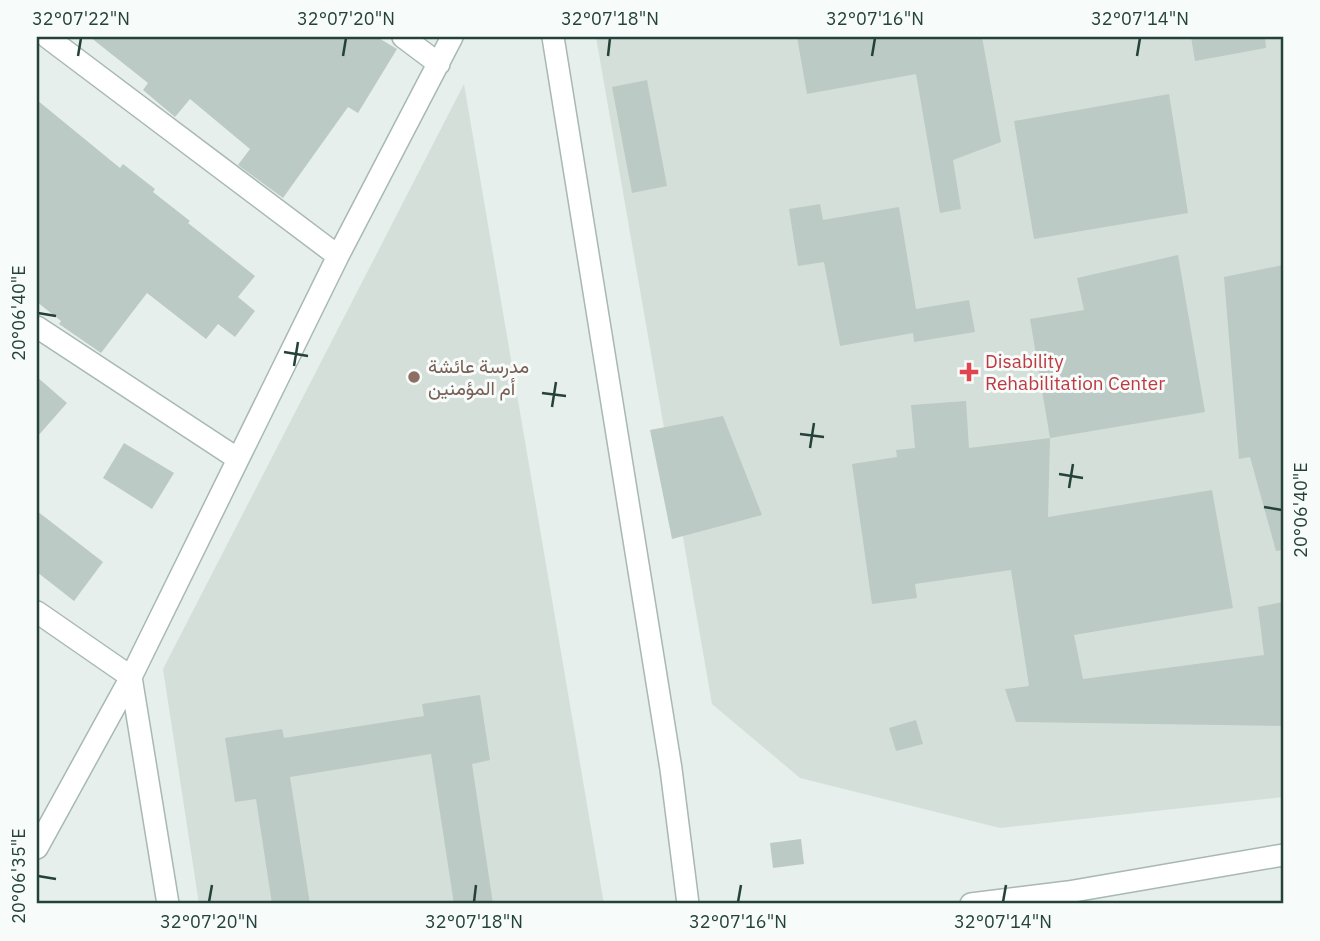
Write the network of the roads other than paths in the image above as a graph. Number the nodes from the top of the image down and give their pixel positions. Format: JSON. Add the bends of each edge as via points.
{"nodes":[{"id":1,"x":47,"y":37,"type":"edge"},
{"id":2,"x":403,"y":37,"type":"edge"},
{"id":3,"x":452,"y":37,"type":"edge"},
{"id":4,"x":553,"y":37,"type":"edge"},
{"id":5,"x":439,"y":64,"type":"junction"},
{"id":6,"x":338,"y":256,"type":"junction"},
{"id":7,"x":37,"y":327,"type":"edge"},
{"id":8,"x":238,"y":459,"type":"junction"},
{"id":9,"x":37,"y":612,"type":"edge"},
{"id":10,"x":131,"y":677,"type":"junction"},
{"id":11,"x":37,"y":848,"type":"edge"},
{"id":12,"x":1283,"y":855,"type":"edge"},
{"id":13,"x":1069,"y":898,"type":"edge"},
{"id":14,"x":168,"y":904,"type":"edge"},
{"id":15,"x":688,"y":904,"type":"edge"},
{"id":16,"x":971,"y":904,"type":"edge"}],
"edges":[{"from":1,"to":6,"type":"street"},
{"from":2,"to":5,"type":"street"},
{"from":3,"to":5,"type":"street"},
{"from":4,"to":15,"type":"street","via":[[671,769]]},
{"from":5,"to":6,"type":"street"},
{"from":6,"to":8,"type":"street"},
{"from":7,"to":8,"type":"street"},
{"from":8,"to":10,"type":"street"},
{"from":9,"to":10,"type":"street"},
{"from":10,"to":11,"type":"street"},
{"from":10,"to":14,"type":"street"},
{"from":12,"to":13,"type":"street"},
{"from":13,"to":16,"type":"street"}]}
